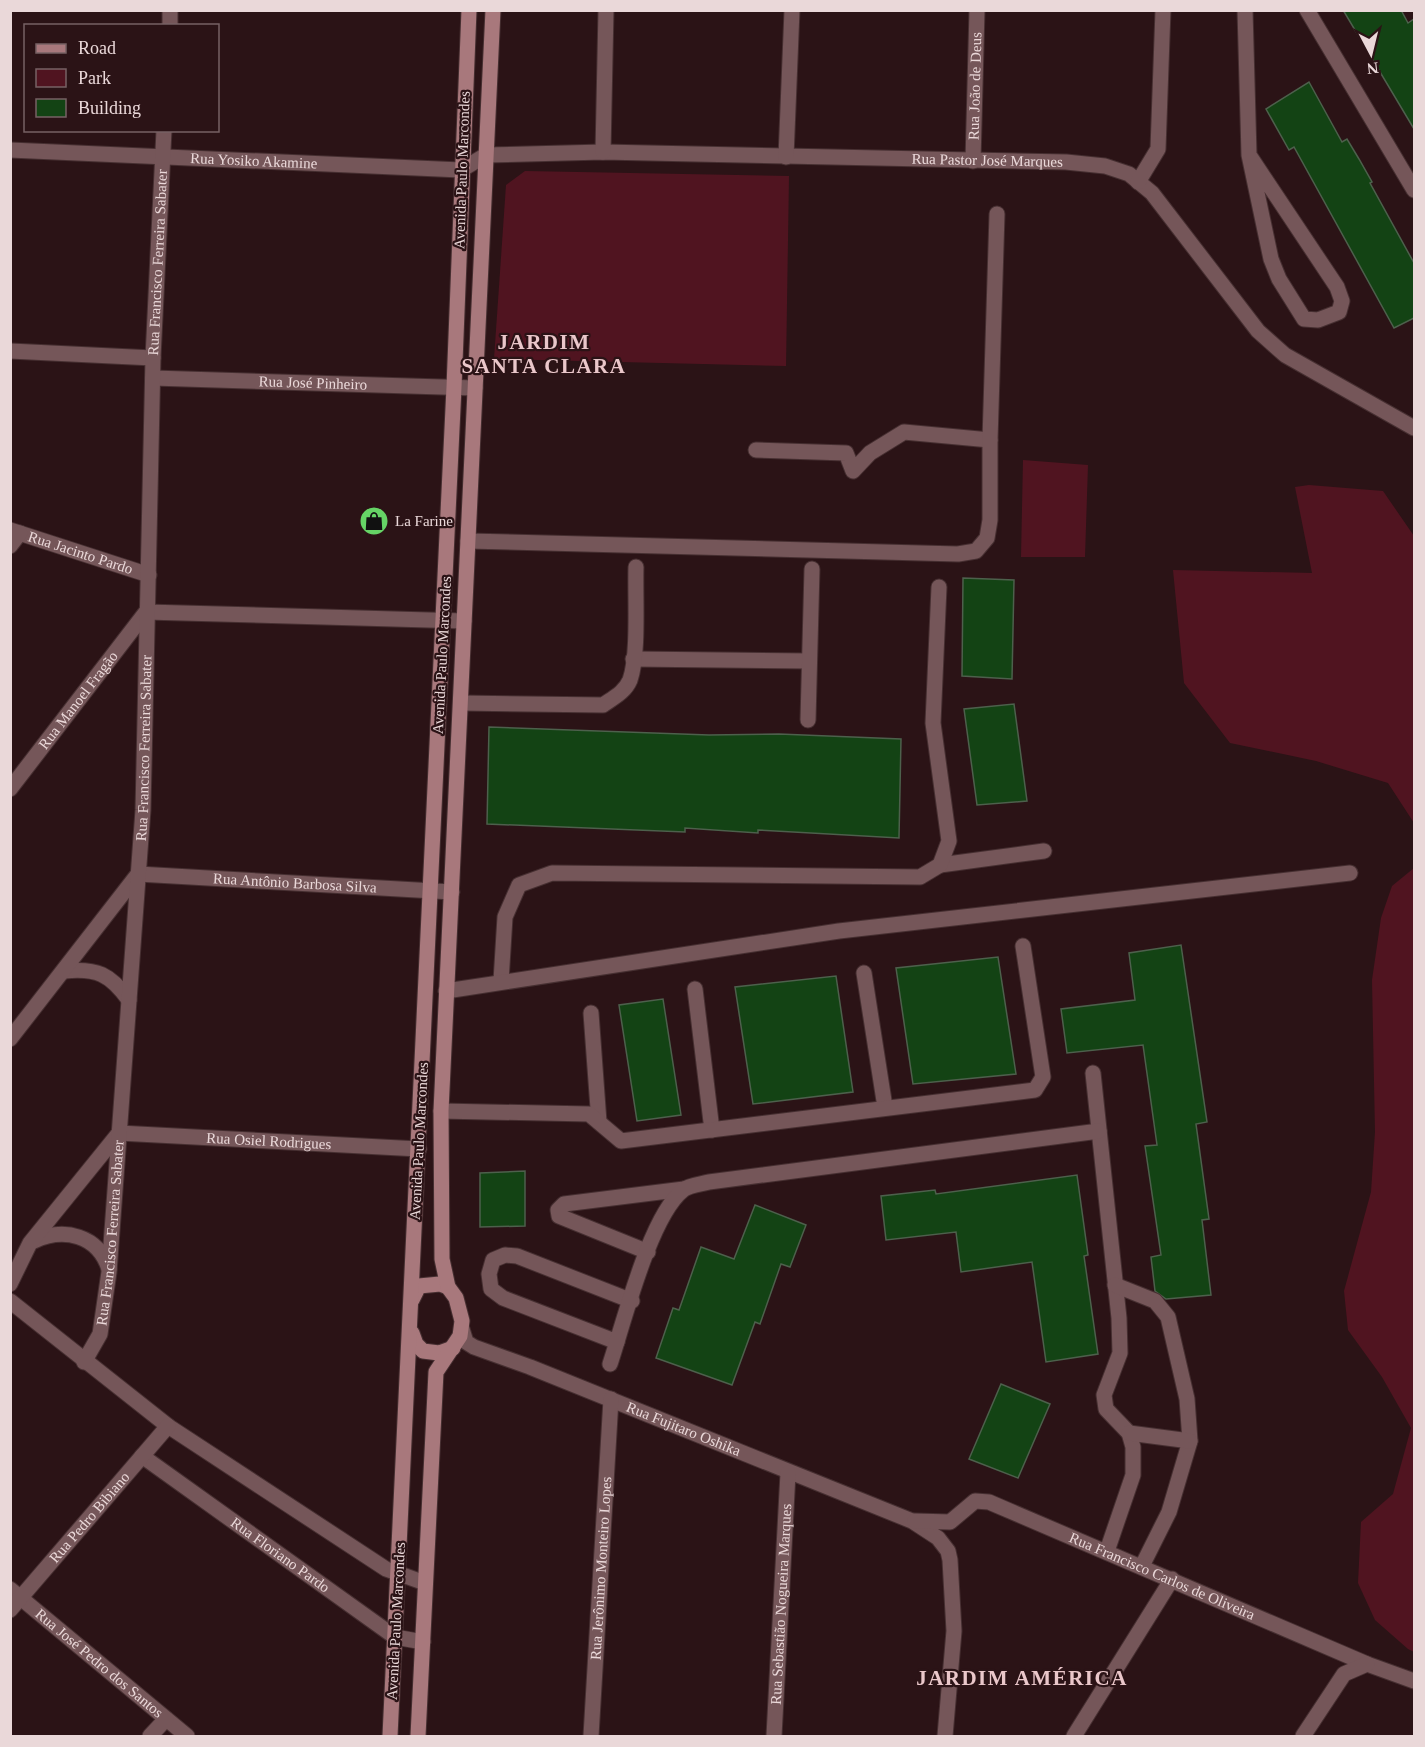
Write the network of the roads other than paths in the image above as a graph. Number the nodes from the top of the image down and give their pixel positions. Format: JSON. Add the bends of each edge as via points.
{"nodes":[{"id":1,"x":469,"y":10,"type":"edge"},
{"id":2,"x":493,"y":10,"type":"edge"},
{"id":3,"x":606,"y":10,"type":"edge"},
{"id":4,"x":792,"y":10,"type":"edge"},
{"id":5,"x":977,"y":10,"type":"edge"},
{"id":6,"x":1163,"y":10,"type":"edge"},
{"id":7,"x":1245,"y":10,"type":"edge"},
{"id":8,"x":1307,"y":10,"type":"edge"},
{"id":9,"x":164,"y":132,"type":"edge"},
{"id":10,"x":10,"y":150,"type":"edge"},
{"id":11,"x":603,"y":152,"type":"junction"},
{"id":12,"x":486,"y":155,"type":"junction"},
{"id":13,"x":1249,"y":155,"type":"junction"},
{"id":14,"x":786,"y":157,"type":"junction"},
{"id":15,"x":162,"y":159,"type":"junction"},
{"id":16,"x":973,"y":161,"type":"junction"},
{"id":17,"x":461,"y":170,"type":"junction"},
{"id":18,"x":1138,"y":182,"type":"junction"},
{"id":19,"x":1414,"y":190,"type":"edge"},
{"id":20,"x":997,"y":214,"type":"dead end"},
{"id":21,"x":10,"y":351,"type":"edge"},
{"id":22,"x":153,"y":358,"type":"junction"},
{"id":23,"x":153,"y":378,"type":"junction"},
{"id":24,"x":454,"y":387,"type":"junction"},
{"id":25,"x":475,"y":388,"type":"junction"},
{"id":26,"x":1414,"y":428,"type":"edge"},
{"id":27,"x":990,"y":440,"type":"junction"},
{"id":28,"x":756,"y":450,"type":"dead end"},
{"id":29,"x":15,"y":531,"type":"edge"},
{"id":30,"x":468,"y":541,"type":"junction"},
{"id":31,"x":10,"y":546,"type":"edge"},
{"id":32,"x":636,"y":567,"type":"dead end"},
{"id":33,"x":812,"y":569,"type":"dead end"},
{"id":34,"x":149,"y":575,"type":"junction"},
{"id":35,"x":939,"y":587,"type":"dead end"},
{"id":36,"x":146,"y":612,"type":"junction"},
{"id":37,"x":443,"y":621,"type":"junction"},
{"id":38,"x":464,"y":621,"type":"junction"},
{"id":39,"x":633,"y":659,"type":"junction"},
{"id":40,"x":809,"y":662,"type":"junction"},
{"id":41,"x":461,"y":703,"type":"junction"},
{"id":42,"x":808,"y":720,"type":"dead end"},
{"id":43,"x":10,"y":789,"type":"edge"},
{"id":44,"x":1044,"y":851,"type":"dead end"},
{"id":45,"x":940,"y":865,"type":"junction"},
{"id":46,"x":1350,"y":873,"type":"dead end"},
{"id":47,"x":138,"y":874,"type":"junction"},
{"id":48,"x":431,"y":891,"type":"junction"},
{"id":49,"x":452,"y":892,"type":"junction"},
{"id":50,"x":1023,"y":946,"type":"dead end"},
{"id":51,"x":65,"y":971,"type":"junction"},
{"id":52,"x":864,"y":973,"type":"dead end"},
{"id":53,"x":501,"y":981,"type":"junction"},
{"id":54,"x":695,"y":989,"type":"dead end"},
{"id":55,"x":446,"y":991,"type":"junction"},
{"id":56,"x":129,"y":1000,"type":"junction"},
{"id":57,"x":591,"y":1013,"type":"dead end"},
{"id":58,"x":10,"y":1039,"type":"edge"},
{"id":59,"x":1093,"y":1073,"type":"dead end"},
{"id":60,"x":885,"y":1107,"type":"junction"},
{"id":61,"x":441,"y":1111,"type":"junction"},
{"id":62,"x":598,"y":1122,"type":"junction"},
{"id":63,"x":712,"y":1130,"type":"junction"},
{"id":64,"x":1099,"y":1131,"type":"junction"},
{"id":65,"x":119,"y":1133,"type":"junction"},
{"id":66,"x":419,"y":1149,"type":"junction"},
{"id":67,"x":684,"y":1189,"type":"junction"},
{"id":68,"x":30,"y":1243,"type":"junction"},
{"id":69,"x":648,"y":1252,"type":"junction"},
{"id":70,"x":109,"y":1272,"type":"junction"},
{"id":71,"x":10,"y":1284,"type":"edge"},
{"id":72,"x":1115,"y":1285,"type":"junction"},
{"id":73,"x":448,"y":1287,"type":"junction"},
{"id":74,"x":411,"y":1300,"type":"junction"},
{"id":75,"x":632,"y":1300,"type":"junction"},
{"id":76,"x":10,"y":1302,"type":"edge"},
{"id":77,"x":411,"y":1326,"type":"junction"},
{"id":78,"x":462,"y":1329,"type":"junction"},
{"id":79,"x":617,"y":1342,"type":"junction"},
{"id":80,"x":453,"y":1348,"type":"junction"},
{"id":81,"x":84,"y":1362,"type":"junction"},
{"id":82,"x":610,"y":1364,"type":"dead end"},
{"id":83,"x":611,"y":1399,"type":"junction"},
{"id":84,"x":168,"y":1426,"type":"junction"},
{"id":85,"x":1129,"y":1433,"type":"junction"},
{"id":86,"x":1190,"y":1441,"type":"junction"},
{"id":87,"x":142,"y":1456,"type":"junction"},
{"id":88,"x":788,"y":1473,"type":"junction"},
{"id":89,"x":912,"y":1521,"type":"junction"},
{"id":90,"x":1107,"y":1551,"type":"junction"},
{"id":91,"x":1142,"y":1566,"type":"junction"},
{"id":92,"x":399,"y":1574,"type":"junction"},
{"id":93,"x":1172,"y":1579,"type":"junction"},
{"id":94,"x":425,"y":1582,"type":"junction"},
{"id":95,"x":16,"y":1593,"type":"edge"},
{"id":96,"x":10,"y":1610,"type":"edge"},
{"id":97,"x":395,"y":1638,"type":"junction"},
{"id":98,"x":423,"y":1642,"type":"junction"},
{"id":99,"x":1367,"y":1664,"type":"junction"},
{"id":100,"x":1414,"y":1681,"type":"edge"},
{"id":101,"x":166,"y":1719,"type":"junction"},
{"id":102,"x":150,"y":1737,"type":"edge"},
{"id":103,"x":188,"y":1737,"type":"edge"},
{"id":104,"x":390,"y":1737,"type":"edge"},
{"id":105,"x":418,"y":1737,"type":"edge"},
{"id":106,"x":591,"y":1737,"type":"edge"},
{"id":107,"x":774,"y":1737,"type":"edge"},
{"id":108,"x":945,"y":1737,"type":"edge"},
{"id":109,"x":1074,"y":1737,"type":"edge"},
{"id":110,"x":1303,"y":1737,"type":"edge"}],
"edges":[{"from":1,"to":17,"type":"street","name":"Avenida Paulo Marcondes"},
{"from":2,"to":12,"type":"street","name":"Avenida Paulo Marcondes"},
{"from":3,"to":11,"type":"street"},
{"from":4,"to":14,"type":"street"},
{"from":5,"to":16,"type":"street","name":"Rua João de Deus"},
{"from":6,"to":18,"type":"street","via":[[1158,149]]},
{"from":7,"to":13,"type":"street"},
{"from":8,"to":19,"type":"street"},
{"from":9,"to":15,"type":"street","name":"Rua Francisco Ferreira Sabater"},
{"from":10,"to":15,"type":"street","name":"Rua Yosiko Akamine"},
{"from":11,"to":12,"type":"street","name":"Rua Pastor José Marques"},
{"from":11,"to":14,"type":"street","name":"Rua Pastor José Marques"},
{"from":12,"to":17,"type":"street","name":"Rua Pastor José Marques"},
{"from":12,"to":25,"type":"street","name":"Avenida Paulo Marcondes"},
{"from":13,"to":13,"type":"street","via":[[1279,279],[1304,319],[1318,320],[1339,312],[1342,300],[1337,287]]},
{"from":14,"to":16,"type":"street","name":"Rua Pastor José Marques"},
{"from":15,"to":17,"type":"street","name":"Rua Yosiko Akamine"},
{"from":15,"to":22,"type":"street","name":"Rua Francisco Ferreira Sabater"},
{"from":16,"to":18,"type":"street","name":"Rua Pastor José Marques","via":[[1106,166],[1129,174]]},
{"from":17,"to":24,"type":"street","name":"Avenida Paulo Marcondes"},
{"from":18,"to":26,"type":"street","name":"Rua Pastor José Marques","via":[[1152,193],[1258,331],[1285,355]]},
{"from":20,"to":27,"type":"street"},
{"from":21,"to":22,"type":"street"},
{"from":22,"to":23,"type":"street","name":"Rua Francisco Ferreira Sabater"},
{"from":23,"to":24,"type":"street","name":"Rua José Pinheiro"},
{"from":23,"to":34,"type":"street","name":"Rua Francisco Ferreira Sabater"},
{"from":24,"to":25,"type":"street","name":"Rua José Pinheiro"},
{"from":24,"to":37,"type":"street","name":"Avenida Paulo Marcondes"},
{"from":25,"to":30,"type":"street","name":"Avenida Paulo Marcondes"},
{"from":27,"to":28,"type":"street","via":[[904,432],[870,453],[853,471],[846,453]]},
{"from":27,"to":30,"type":"street","via":[[990,520],[987,538],[976,551],[958,554]]},
{"from":29,"to":31,"type":"street"},
{"from":29,"to":34,"type":"street","name":"Rua Jacinto Pardo"},
{"from":30,"to":38,"type":"street","name":"Avenida Paulo Marcondes"},
{"from":32,"to":39,"type":"street"},
{"from":33,"to":40,"type":"street"},
{"from":34,"to":36,"type":"street","name":"Rua Francisco Ferreira Sabater"},
{"from":35,"to":45,"type":"street","via":[[933,723],[949,841]]},
{"from":36,"to":37,"type":"street"},
{"from":36,"to":43,"type":"street","name":"Rua Manoel Fragão"},
{"from":36,"to":47,"type":"street","name":"Rua Francisco Ferreira Sabater","via":[[143,810]]},
{"from":37,"to":38,"type":"street"},
{"from":37,"to":48,"type":"street","name":"Avenida Paulo Marcondes"},
{"from":38,"to":41,"type":"street","name":"Avenida Paulo Marcondes"},
{"from":39,"to":40,"type":"street"},
{"from":39,"to":41,"type":"street","via":[[630,681],[620,694],[603,705]]},
{"from":40,"to":42,"type":"street"},
{"from":41,"to":49,"type":"street","name":"Avenida Paulo Marcondes"},
{"from":44,"to":45,"type":"street"},
{"from":45,"to":53,"type":"street","via":[[920,877],[552,873],[519,885],[505,917]]},
{"from":46,"to":53,"type":"street","via":[[839,931]]},
{"from":47,"to":48,"type":"street","name":"Rua Antônio Barbosa Silva"},
{"from":47,"to":51,"type":"street"},
{"from":47,"to":56,"type":"street","name":"Rua Francisco Ferreira Sabater"},
{"from":48,"to":49,"type":"street","name":"Rua Antônio Barbosa Silva"},
{"from":48,"to":66,"type":"street","name":"Avenida Paulo Marcondes"},
{"from":49,"to":55,"type":"street","name":"Avenida Paulo Marcondes"},
{"from":50,"to":60,"type":"street","via":[[1043,1077],[1035,1090]]},
{"from":51,"to":56,"type":"street","via":[[85,969],[102,974],[115,981]]},
{"from":51,"to":58,"type":"street"},
{"from":52,"to":60,"type":"street"},
{"from":53,"to":55,"type":"street"},
{"from":54,"to":63,"type":"street"},
{"from":55,"to":61,"type":"street","name":"Avenida Paulo Marcondes"},
{"from":56,"to":65,"type":"street","name":"Rua Francisco Ferreira Sabater"},
{"from":57,"to":62,"type":"street"},
{"from":59,"to":64,"type":"street"},
{"from":60,"to":63,"type":"street"},
{"from":61,"to":62,"type":"street","via":[[589,1114]]},
{"from":61,"to":73,"type":"street","name":"Avenida Paulo Marcondes","via":[[442,1259]]},
{"from":62,"to":63,"type":"street","via":[[621,1141]]},
{"from":64,"to":67,"type":"street","via":[[709,1182]]},
{"from":64,"to":72,"type":"street"},
{"from":65,"to":66,"type":"street","name":"Rua Osiel Rodrigues"},
{"from":65,"to":68,"type":"street"},
{"from":65,"to":70,"type":"street","name":"Rua Francisco Ferreira Sabater"},
{"from":66,"to":74,"type":"street","name":"Avenida Paulo Marcondes"},
{"from":67,"to":69,"type":"street","via":[[665,1213]]},
{"from":67,"to":69,"type":"street","via":[[564,1204],[558,1210],[559,1216]]},
{"from":68,"to":70,"type":"street","via":[[50,1234],[67,1233],[86,1239],[99,1250]]},
{"from":68,"to":71,"type":"street"},
{"from":69,"to":75,"type":"street"},
{"from":70,"to":81,"type":"street","name":"Rua Francisco Ferreira Sabater","via":[[100,1334]]},
{"from":72,"to":85,"type":"street","via":[[1120,1353],[1104,1395],[1106,1409]]},
{"from":72,"to":86,"type":"street","via":[[1155,1301],[1168,1317],[1187,1399]]},
{"from":73,"to":74,"type":"street","via":[[419,1286]]},
{"from":73,"to":78,"type":"street","name":"Avenida Paulo Marcondes","via":[[456,1298]]},
{"from":74,"to":77,"type":"street","name":"Avenida Paulo Marcondes"},
{"from":75,"to":79,"type":"street"},
{"from":75,"to":79,"type":"street","via":[[517,1256],[493,1260],[489,1274],[491,1289],[503,1298]]},
{"from":76,"to":81,"type":"street"},
{"from":77,"to":80,"type":"street","name":"Avenida Paulo Marcondes","via":[[414,1340],[423,1351],[439,1353]]},
{"from":77,"to":92,"type":"street","name":"Avenida Paulo Marcondes"},
{"from":78,"to":80,"type":"street","name":"Avenida Paulo Marcondes"},
{"from":78,"to":83,"type":"street","name":"Rua Fujitaro Oshika","via":[[466,1342],[474,1347]]},
{"from":79,"to":82,"type":"street"},
{"from":80,"to":94,"type":"street","name":"Avenida Paulo Marcondes","via":[[436,1372]]},
{"from":81,"to":84,"type":"street"},
{"from":83,"to":88,"type":"street","name":"Rua Fujitaro Oshika"},
{"from":83,"to":106,"type":"street","name":"Rua Jerônimo Monteiro Lopes"},
{"from":84,"to":87,"type":"street","name":"Rua Pedro Bibiano"},
{"from":84,"to":92,"type":"street"},
{"from":85,"to":86,"type":"street"},
{"from":85,"to":90,"type":"street","via":[[1133,1475]]},
{"from":86,"to":91,"type":"street","via":[[1169,1512]]},
{"from":87,"to":95,"type":"street","name":"Rua Pedro Bibiano"},
{"from":87,"to":97,"type":"street","name":"Rua Floriano Pardo"},
{"from":88,"to":89,"type":"street","name":"Rua Fujitaro Oshika"},
{"from":88,"to":107,"type":"street","name":"Rua Sebastião Nogueira Marques"},
{"from":89,"to":90,"type":"street","name":"Rua Francisco Carlos de Oliveira","via":[[950,1522],[975,1501],[982,1501]]},
{"from":89,"to":108,"type":"street","via":[[938,1538],[950,1560],[954,1631]]},
{"from":90,"to":91,"type":"street","name":"Rua Francisco Carlos de Oliveira"},
{"from":91,"to":93,"type":"street","name":"Rua Francisco Carlos de Oliveira"},
{"from":92,"to":94,"type":"street"},
{"from":92,"to":97,"type":"street","name":"Avenida Paulo Marcondes"},
{"from":93,"to":99,"type":"street","name":"Rua Francisco Carlos de Oliveira"},
{"from":93,"to":109,"type":"street"},
{"from":94,"to":98,"type":"street","name":"Avenida Paulo Marcondes"},
{"from":95,"to":96,"type":"street","name":"Rua Pedro Bibiano"},
{"from":95,"to":101,"type":"street","name":"Rua José Pedro dos Santos"},
{"from":97,"to":98,"type":"street","name":"Rua Floriano Pardo"},
{"from":97,"to":104,"type":"street","name":"Avenida Paulo Marcondes"},
{"from":98,"to":105,"type":"street","name":"Avenida Paulo Marcondes"},
{"from":99,"to":100,"type":"street","name":"Rua Francisco Carlos de Oliveira"},
{"from":99,"to":110,"type":"street","via":[[1344,1674]]},
{"from":101,"to":102,"type":"street"},
{"from":101,"to":103,"type":"street","name":"Rua José Pedro dos Santos"}]}
